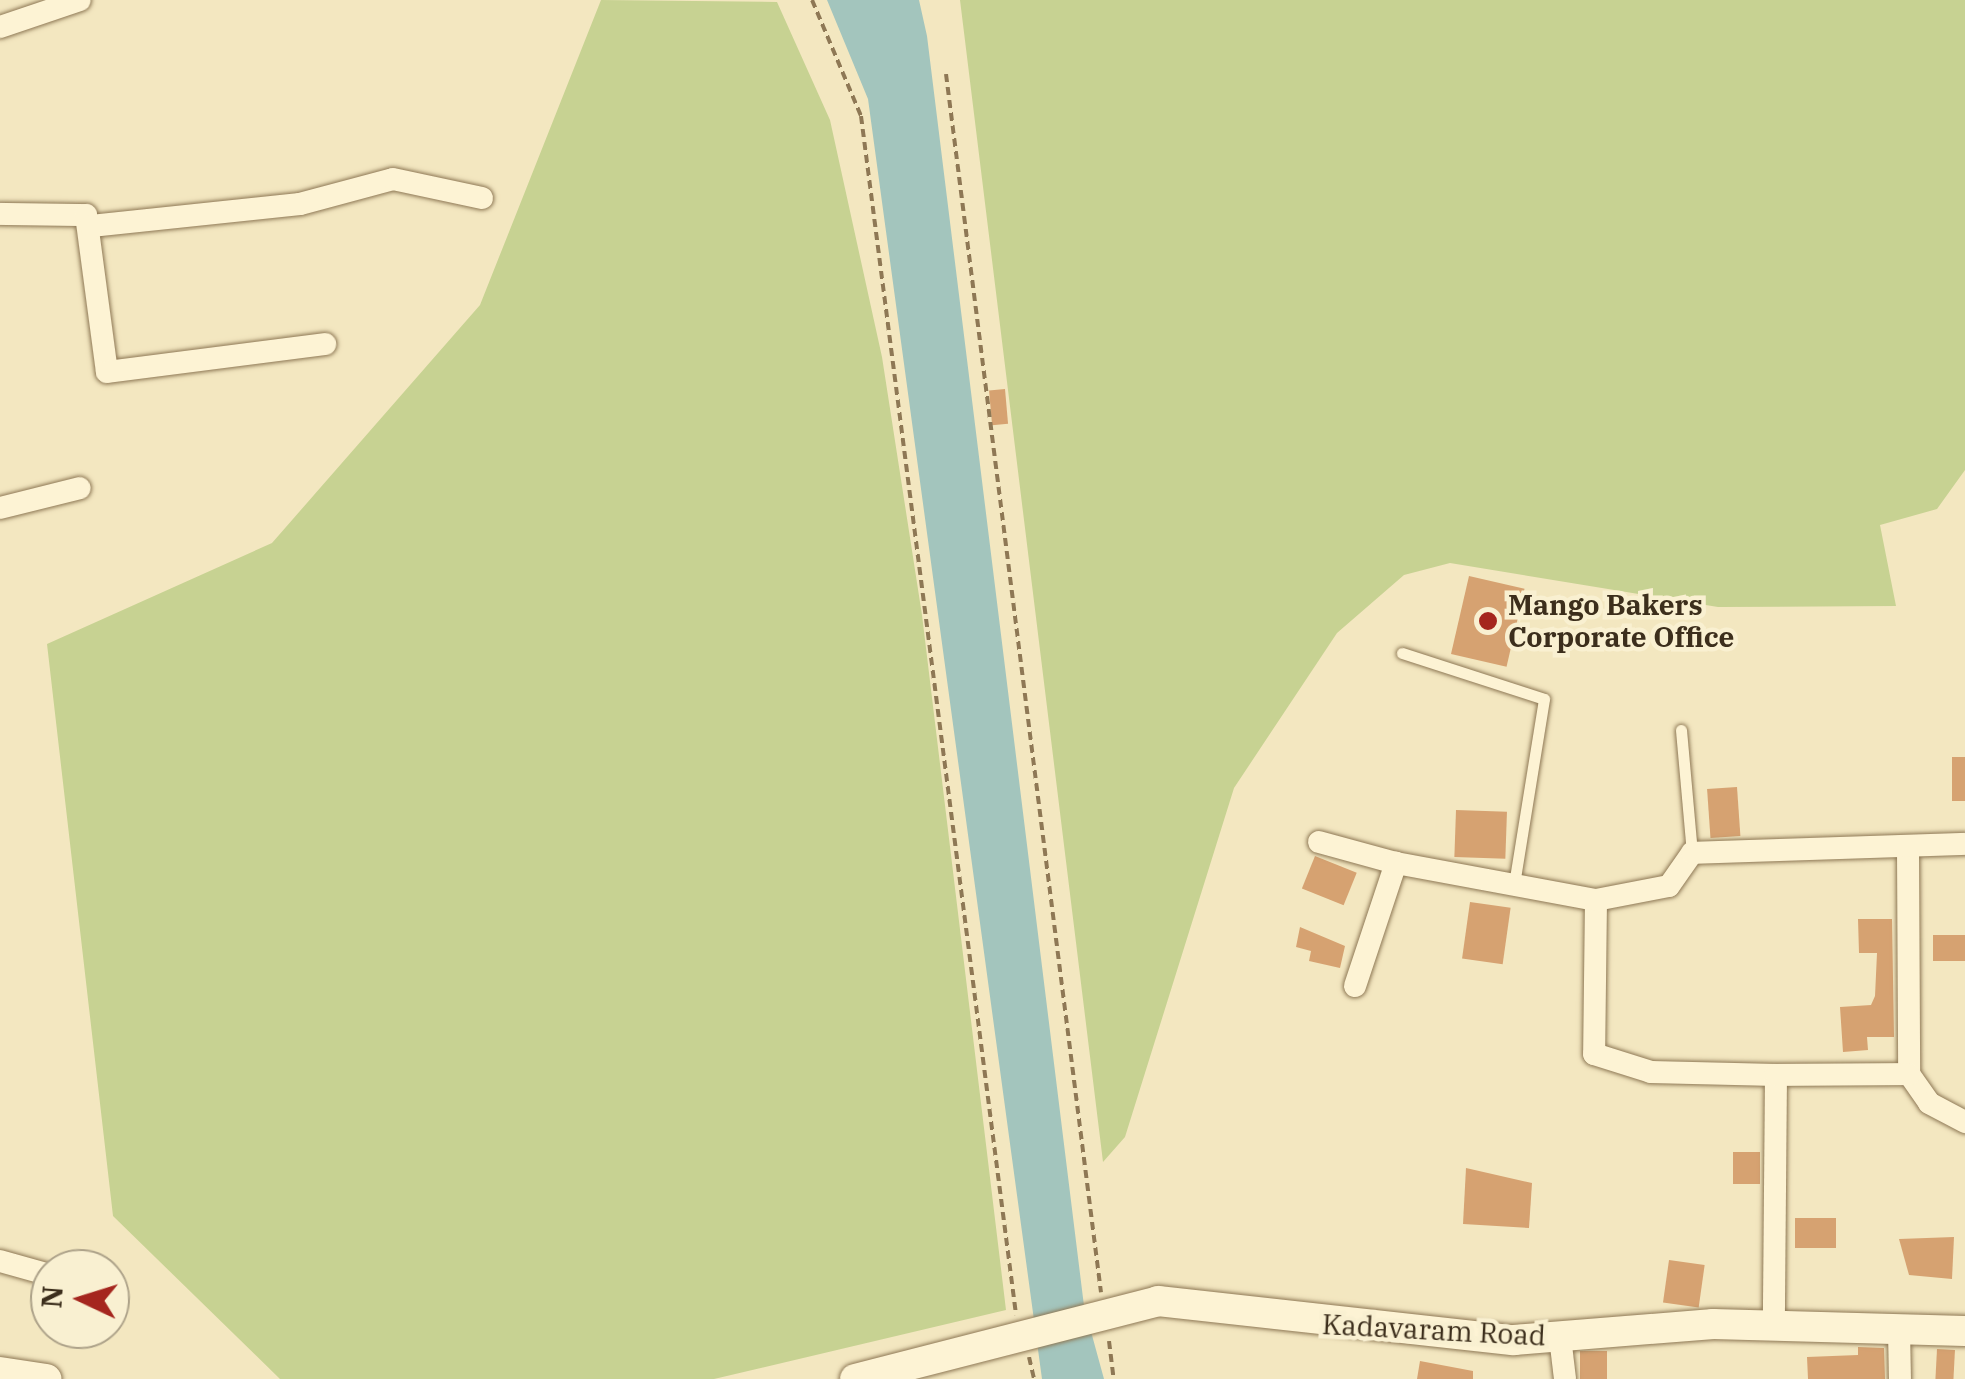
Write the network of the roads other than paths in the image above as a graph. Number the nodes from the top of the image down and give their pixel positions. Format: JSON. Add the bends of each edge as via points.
{"nodes":[{"id":1,"x":80,"y":0,"type":"edge"},
{"id":2,"x":0,"y":27,"type":"edge"},
{"id":3,"x":482,"y":198,"type":"dead end"},
{"id":4,"x":0,"y":214,"type":"edge"},
{"id":5,"x":91,"y":226,"type":"junction"},
{"id":6,"x":325,"y":344,"type":"dead end"},
{"id":7,"x":80,"y":488,"type":"dead end"},
{"id":8,"x":0,"y":508,"type":"edge"},
{"id":9,"x":1402,"y":653,"type":"dead end"},
{"id":10,"x":1681,"y":730,"type":"dead end"},
{"id":11,"x":1318,"y":842,"type":"dead end"},
{"id":12,"x":1965,"y":844,"type":"edge"},
{"id":13,"x":1908,"y":850,"type":"junction"},
{"id":14,"x":1692,"y":853,"type":"junction"},
{"id":15,"x":1396,"y":864,"type":"junction"},
{"id":16,"x":1514,"y":885,"type":"junction"},
{"id":17,"x":1596,"y":900,"type":"junction"},
{"id":18,"x":1356,"y":986,"type":"dead end"},
{"id":19,"x":1909,"y":1074,"type":"junction"},
{"id":20,"x":1776,"y":1075,"type":"junction"},
{"id":21,"x":1965,"y":1122,"type":"edge"},
{"id":22,"x":0,"y":1261,"type":"edge"},
{"id":23,"x":30,"y":1270,"type":"edge"},
{"id":24,"x":1774,"y":1326,"type":"junction"},
{"id":25,"x":1899,"y":1329,"type":"junction"},
{"id":26,"x":1965,"y":1331,"type":"edge"},
{"id":27,"x":1560,"y":1337,"type":"junction"},
{"id":28,"x":0,"y":1372,"type":"edge"},
{"id":29,"x":46,"y":1379,"type":"edge"},
{"id":30,"x":856,"y":1379,"type":"edge"},
{"id":31,"x":1565,"y":1379,"type":"edge"},
{"id":32,"x":1900,"y":1379,"type":"edge"}],
"edges":[{"from":1,"to":2,"type":"street"},
{"from":3,"to":5,"type":"street","via":[[393,179],[300,204]]},
{"from":4,"to":5,"type":"street","via":[[72,212]]},
{"from":5,"to":6,"type":"street","via":[[107,372]]},
{"from":7,"to":8,"type":"street"},
{"from":9,"to":16,"type":"lane","via":[[1544,698]]},
{"from":10,"to":14,"type":"lane"},
{"from":11,"to":15,"type":"street"},
{"from":12,"to":13,"type":"street"},
{"from":13,"to":14,"type":"street"},
{"from":13,"to":19,"type":"street"},
{"from":14,"to":17,"type":"street","via":[[1669,886]]},
{"from":15,"to":16,"type":"street"},
{"from":15,"to":18,"type":"street"},
{"from":16,"to":17,"type":"street"},
{"from":17,"to":20,"type":"street","via":[[1594,1054],[1651,1072]]},
{"from":19,"to":20,"type":"street"},
{"from":19,"to":21,"type":"street","via":[[1929,1102]]},
{"from":20,"to":24,"type":"street"},
{"from":22,"to":23,"type":"street"},
{"from":24,"to":25,"type":"main road","name":"Kadavaram Road"},
{"from":24,"to":27,"type":"main road","name":"Kadavaram Road"},
{"from":25,"to":26,"type":"main road","name":"Kadavaram Road"},
{"from":25,"to":32,"type":"street"},
{"from":27,"to":30,"type":"main road","name":"Kadavaram Road","via":[[1335,1326],[1158,1301],[1022,1330]]},
{"from":27,"to":31,"type":"street"},
{"from":28,"to":29,"type":"main road"}]}
